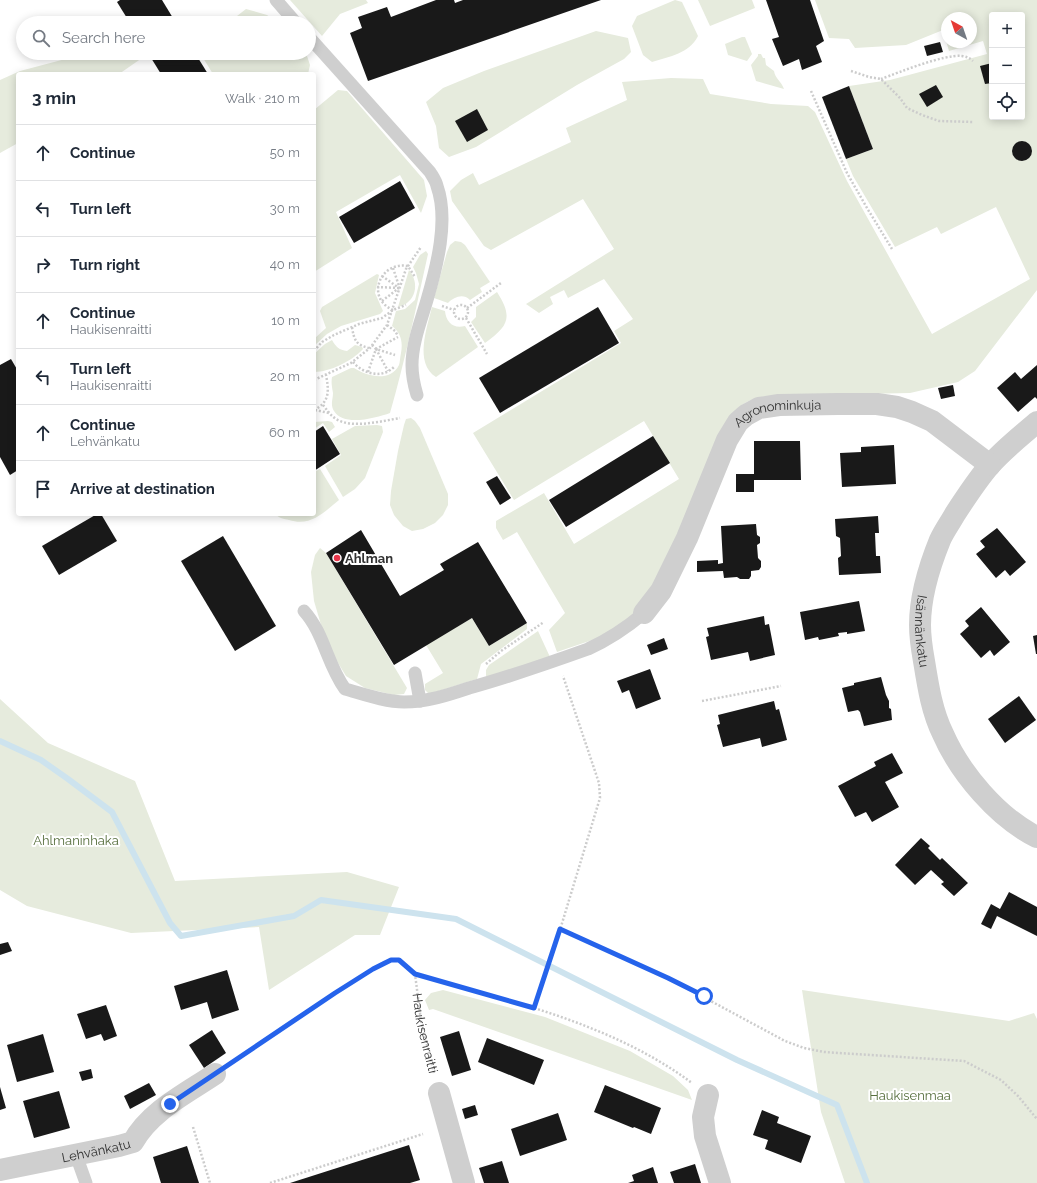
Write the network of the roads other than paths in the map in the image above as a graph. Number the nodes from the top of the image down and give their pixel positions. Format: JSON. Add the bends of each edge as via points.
{"nodes":[{"id":1,"x":276,"y":0,"type":"edge"},
{"id":2,"x":290,"y":16,"type":"edge"},
{"id":3,"x":316,"y":45,"type":"edge"},
{"id":4,"x":417,"y":395,"type":"dead end"},
{"id":5,"x":1037,"y":422,"type":"edge"},
{"id":6,"x":990,"y":465,"type":"junction"},
{"id":7,"x":304,"y":611,"type":"dead end"},
{"id":8,"x":644,"y":613,"type":"joint"},
{"id":9,"x":415,"y":673,"type":"dead end"},
{"id":10,"x":420,"y":701,"type":"junction"},
{"id":11,"x":1037,"y":838,"type":"edge"},
{"id":12,"x":215,"y":1074,"type":"road end"},
{"id":13,"x":439,"y":1093,"type":"road end"},
{"id":14,"x":708,"y":1095,"type":"road end"},
{"id":15,"x":76,"y":1155,"type":"junction"},
{"id":16,"x":0,"y":1170,"type":"edge"},
{"id":17,"x":86,"y":1183,"type":"edge"},
{"id":18,"x":464,"y":1183,"type":"edge"},
{"id":19,"x":720,"y":1183,"type":"edge"}],
"edges":[{"from":1,"to":2,"type":"lane"},
{"from":3,"to":4,"type":"lane","via":[[430,172],[437,185],[442,229],[431,286],[413,350],[413,382]]},
{"from":5,"to":6,"type":"street","name":"Isännänkatu"},
{"from":6,"to":8,"type":"street","name":"Agronominkuja","via":[[932,421],[897,407],[838,404],[759,408],[738,422],[661,592]]},
{"from":6,"to":11,"type":"street","name":"Isännänkatu","via":[[967,494],[950,522],[932,561],[922,603],[920,626],[923,655],[933,707],[958,763],[977,788],[1000,811]]},
{"from":7,"to":10,"type":"lane","via":[[312,619],[332,669],[345,689],[403,702]]},
{"from":8,"to":10,"type":"lane","via":[[603,642],[477,686]]},
{"from":9,"to":10,"type":"lane"},
{"from":12,"to":15,"type":"street","name":"Lehvänkatu","via":[[145,1124],[133,1142]]},
{"from":13,"to":18,"type":"street"},
{"from":14,"to":19,"type":"street","via":[[703,1117],[705,1136]]},
{"from":15,"to":16,"type":"street","name":"Lehvänkatu"},
{"from":15,"to":17,"type":"lane"}]}
